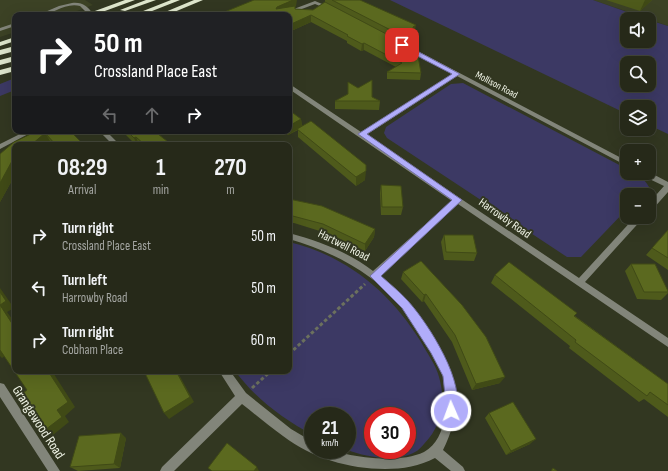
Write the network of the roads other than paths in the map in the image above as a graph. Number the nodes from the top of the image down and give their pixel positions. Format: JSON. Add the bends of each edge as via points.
{"nodes":[{"id":1,"x":132,"y":0,"type":"edge"},
{"id":2,"x":153,"y":0,"type":"edge"},
{"id":3,"x":177,"y":0,"type":"edge"},
{"id":4,"x":200,"y":0,"type":"edge"},
{"id":5,"x":315,"y":1,"type":"edge"},
{"id":6,"x":48,"y":12,"type":"edge"},
{"id":7,"x":88,"y":12,"type":"edge"},
{"id":8,"x":95,"y":12,"type":"edge"},
{"id":9,"x":119,"y":12,"type":"edge"},
{"id":10,"x":144,"y":12,"type":"edge"},
{"id":11,"x":169,"y":12,"type":"edge"},
{"id":12,"x":288,"y":12,"type":"edge"},
{"id":13,"x":340,"y":13,"type":"edge"},
{"id":14,"x":12,"y":25,"type":"edge"},
{"id":15,"x":0,"y":30,"type":"edge"},
{"id":16,"x":12,"y":40,"type":"edge"},
{"id":17,"x":0,"y":44,"type":"edge"},
{"id":18,"x":402,"y":45,"type":"edge"},
{"id":19,"x":12,"y":49,"type":"edge"},
{"id":20,"x":0,"y":53,"type":"edge"},
{"id":21,"x":12,"y":59,"type":"edge"},
{"id":22,"x":0,"y":63,"type":"edge"},
{"id":23,"x":12,"y":69,"type":"edge"},
{"id":24,"x":0,"y":73,"type":"edge"},
{"id":25,"x":457,"y":74,"type":"junction"},
{"id":26,"x":292,"y":88,"type":"edge"},
{"id":27,"x":26,"y":134,"type":"edge"},
{"id":28,"x":105,"y":134,"type":"edge"},
{"id":29,"x":362,"y":134,"type":"junction"},
{"id":30,"x":114,"y":142,"type":"edge"},
{"id":31,"x":0,"y":147,"type":"edge"},
{"id":32,"x":620,"y":160,"type":"edge"},
{"id":33,"x":656,"y":180,"type":"edge"},
{"id":34,"x":668,"y":186,"type":"edge"},
{"id":35,"x":458,"y":200,"type":"junction"},
{"id":36,"x":656,"y":200,"type":"edge"},
{"id":37,"x":634,"y":224,"type":"edge"},
{"id":38,"x":292,"y":237,"type":"edge"},
{"id":39,"x":374,"y":276,"type":"junction"},
{"id":40,"x":579,"y":283,"type":"junction"},
{"id":41,"x":668,"y":343,"type":"edge"},
{"id":42,"x":226,"y":374,"type":"edge"},
{"id":43,"x":1,"y":393,"type":"edge"},
{"id":44,"x":242,"y":397,"type":"junction"},
{"id":45,"x":304,"y":443,"type":"edge"},
{"id":46,"x":436,"y":451,"type":"junction"},
{"id":47,"x":340,"y":459,"type":"edge"},
{"id":48,"x":54,"y":471,"type":"edge"},
{"id":49,"x":166,"y":471,"type":"edge"},
{"id":50,"x":459,"y":471,"type":"edge"}],
"edges":[{"from":1,"to":8,"type":"highway"},
{"from":2,"to":9,"type":"highway"},
{"from":3,"to":10,"type":"highway"},
{"from":4,"to":11,"type":"highway"},
{"from":5,"to":12,"type":"street"},
{"from":5,"to":13,"type":"street"},
{"from":6,"to":7,"type":"lane","via":[[77,4],[83,5]]},
{"from":14,"to":15,"type":"lane"},
{"from":16,"to":17,"type":"highway"},
{"from":18,"to":25,"type":"street","name":"Mollison Road"},
{"from":19,"to":20,"type":"highway"},
{"from":21,"to":22,"type":"highway"},
{"from":23,"to":24,"type":"highway"},
{"from":25,"to":29,"type":"street"},
{"from":25,"to":32,"type":"street","name":"Mollison Road"},
{"from":26,"to":29,"type":"street","name":"Harrowby Road"},
{"from":27,"to":31,"type":"street"},
{"from":28,"to":30,"type":"street"},
{"from":29,"to":35,"type":"street","name":"Harrowby Road"},
{"from":33,"to":34,"type":"street"},
{"from":34,"to":36,"type":"street"},
{"from":35,"to":39,"type":"street"},
{"from":35,"to":40,"type":"street","name":"Harrowby Road"},
{"from":37,"to":40,"type":"street"},
{"from":38,"to":39,"type":"street","name":"Hartwell Road","via":[[328,249]]},
{"from":39,"to":46,"type":"street","name":"Hartwell Road","via":[[405,305],[435,349],[448,375],[452,399],[451,422]]},
{"from":40,"to":41,"type":"street","name":"Harrowby Road"},
{"from":42,"to":44,"type":"street"},
{"from":43,"to":48,"type":"street","name":"Grangewood Road"},
{"from":44,"to":45,"type":"street","via":[[287,433]]},
{"from":44,"to":49,"type":"street"},
{"from":46,"to":47,"type":"street","name":"Hartwell Road","via":[[421,463],[398,469],[372,468]]},
{"from":46,"to":50,"type":"street"}]}
